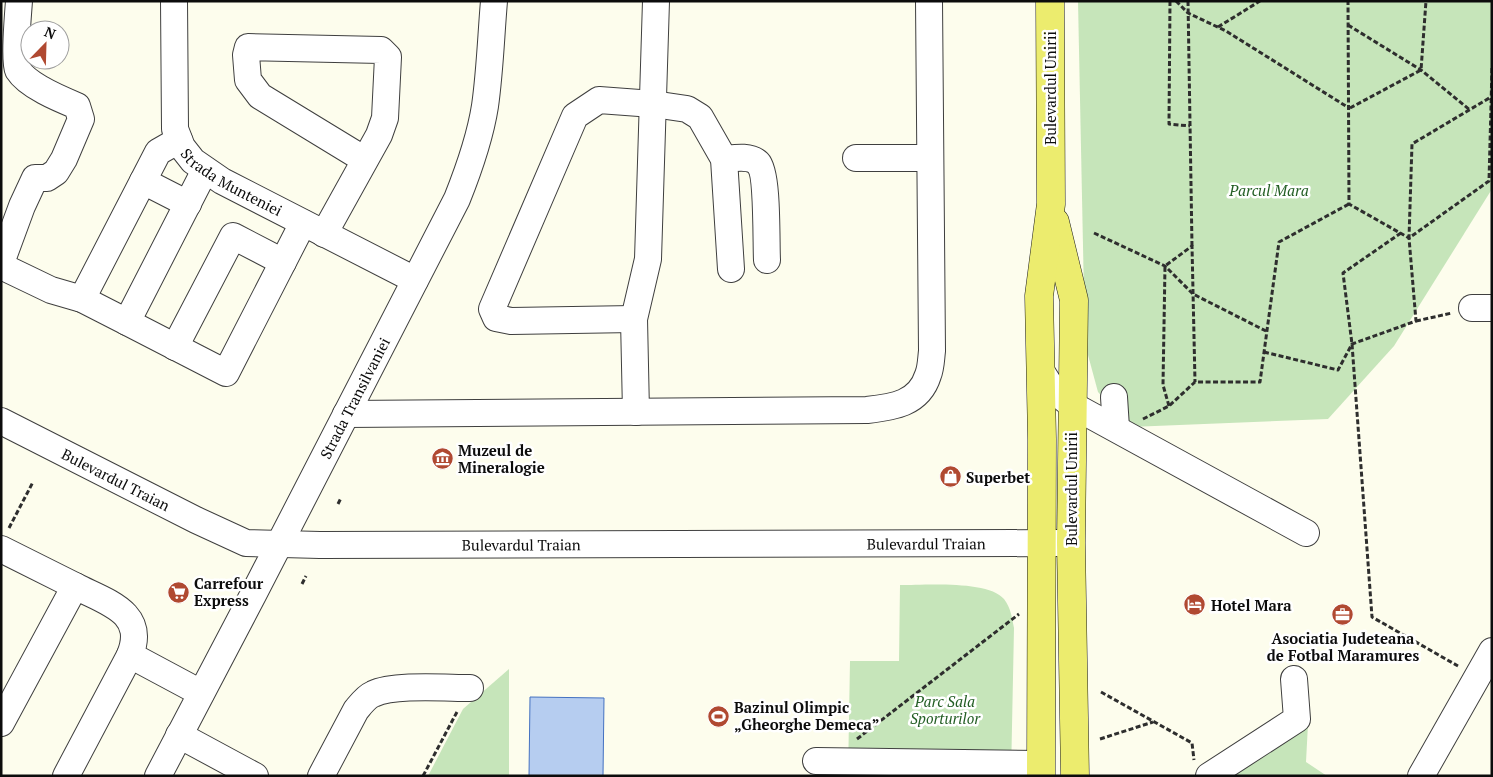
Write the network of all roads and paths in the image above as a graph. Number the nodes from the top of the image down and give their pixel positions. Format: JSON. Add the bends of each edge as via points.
{"nodes":[{"id":1,"x":19,"y":1,"type":"edge"},
{"id":2,"x":174,"y":1,"type":"edge"},
{"id":3,"x":494,"y":1,"type":"edge"},
{"id":4,"x":656,"y":1,"type":"edge"},
{"id":5,"x":929,"y":1,"type":"edge"},
{"id":6,"x":1050,"y":1,"type":"edge"},
{"id":7,"x":1170,"y":1,"type":"edge"},
{"id":8,"x":1176,"y":1,"type":"edge"},
{"id":9,"x":1188,"y":1,"type":"edge"},
{"id":10,"x":1260,"y":1,"type":"edge"},
{"id":11,"x":1348,"y":1,"type":"edge"},
{"id":12,"x":1426,"y":1,"type":"edge"},
{"id":13,"x":1188,"y":13,"type":"junction"},
{"id":14,"x":1348,"y":25,"type":"junction"},
{"id":15,"x":1217,"y":27,"type":"junction"},
{"id":16,"x":8,"y":53,"type":"edge"},
{"id":17,"x":1492,"y":68,"type":"edge"},
{"id":18,"x":1421,"y":70,"type":"junction"},
{"id":19,"x":1491,"y":97,"type":"edge"},
{"id":20,"x":653,"y":104,"type":"junction"},
{"id":21,"x":1350,"y":108,"type":"junction"},
{"id":22,"x":1470,"y":110,"type":"junction"},
{"id":23,"x":1190,"y":126,"type":"junction"},
{"id":24,"x":179,"y":140,"type":"junction"},
{"id":25,"x":724,"y":158,"type":"junction"},
{"id":26,"x":856,"y":158,"type":"dead end"},
{"id":27,"x":930,"y":158,"type":"junction"},
{"id":28,"x":365,"y":160,"type":"junction"},
{"id":29,"x":205,"y":170,"type":"junction"},
{"id":30,"x":143,"y":181,"type":"junction"},
{"id":31,"x":188,"y":204,"type":"junction"},
{"id":32,"x":1051,"y":204,"type":"junction"},
{"id":33,"x":1349,"y":204,"type":"junction"},
{"id":34,"x":314,"y":228,"type":"junction"},
{"id":35,"x":1094,"y":233,"type":"dead end"},
{"id":36,"x":1401,"y":233,"type":"junction"},
{"id":37,"x":1409,"y":238,"type":"junction"},
{"id":38,"x":1192,"y":246,"type":"junction"},
{"id":39,"x":767,"y":260,"type":"dead end"},
{"id":40,"x":283,"y":262,"type":"junction"},
{"id":41,"x":1,"y":264,"type":"edge"},
{"id":42,"x":1165,"y":266,"type":"junction"},
{"id":43,"x":731,"y":268,"type":"dead end"},
{"id":44,"x":415,"y":280,"type":"junction"},
{"id":45,"x":1193,"y":294,"type":"junction"},
{"id":46,"x":82,"y":299,"type":"junction"},
{"id":47,"x":1482,"y":308,"type":"edge"},
{"id":48,"x":634,"y":320,"type":"junction"},
{"id":49,"x":1416,"y":321,"type":"junction"},
{"id":50,"x":127,"y":322,"type":"junction"},
{"id":51,"x":1266,"y":331,"type":"junction"},
{"id":52,"x":1352,"y":344,"type":"junction"},
{"id":53,"x":175,"y":347,"type":"junction"},
{"id":54,"x":1264,"y":352,"type":"junction"},
{"id":55,"x":1041,"y":371,"type":"junction"},
{"id":56,"x":1195,"y":382,"type":"junction"},
{"id":57,"x":1114,"y":397,"type":"dead end"},
{"id":58,"x":1072,"y":405,"type":"junction"},
{"id":59,"x":1169,"y":406,"type":"junction"},
{"id":60,"x":636,"y":412,"type":"junction"},
{"id":61,"x":346,"y":414,"type":"junction"},
{"id":62,"x":1,"y":421,"type":"edge"},
{"id":63,"x":1118,"y":429,"type":"junction"},
{"id":64,"x":33,"y":482,"type":"dead end"},
{"id":65,"x":341,"y":498,"type":"dead end"},
{"id":66,"x":338,"y":504,"type":"dead end"},
{"id":67,"x":1306,"y":533,"type":"dead end"},
{"id":68,"x":4,"y":542,"type":"edge"},
{"id":69,"x":1042,"y":543,"type":"junction"},
{"id":70,"x":1071,"y":543,"type":"junction"},
{"id":71,"x":279,"y":544,"type":"junction"},
{"id":72,"x":306,"y":576,"type":"dead end"},
{"id":73,"x":302,"y":584,"type":"dead end"},
{"id":74,"x":75,"y":586,"type":"junction"},
{"id":75,"x":1019,"y":614,"type":"dead end"},
{"id":76,"x":1492,"y":651,"type":"edge"},
{"id":77,"x":130,"y":655,"type":"junction"},
{"id":78,"x":1477,"y":677,"type":"junction"},
{"id":79,"x":1294,"y":679,"type":"dead end"},
{"id":80,"x":470,"y":688,"type":"joint"},
{"id":81,"x":1101,"y":692,"type":"dead end"},
{"id":82,"x":201,"y":693,"type":"junction"},
{"id":83,"x":1154,"y":722,"type":"junction"},
{"id":84,"x":1,"y":723,"type":"edge"},
{"id":85,"x":179,"y":736,"type":"junction"},
{"id":86,"x":1100,"y":739,"type":"dead end"},
{"id":87,"x":822,"y":761,"type":"joint"},
{"id":88,"x":1041,"y":770,"type":"edge"},
{"id":89,"x":1202,"y":772,"type":"edge"},
{"id":90,"x":253,"y":775,"type":"edge"},
{"id":91,"x":66,"y":776,"type":"edge"},
{"id":92,"x":158,"y":776,"type":"edge"},
{"id":93,"x":321,"y":776,"type":"edge"},
{"id":94,"x":424,"y":776,"type":"edge"},
{"id":95,"x":1074,"y":776,"type":"edge"},
{"id":96,"x":1421,"y":776,"type":"edge"}],
"edges":[{"from":1,"to":16,"type":"street"},
{"from":2,"to":24,"type":"street","name":"Strada Munteniei","via":[[175,129]]},
{"from":3,"to":44,"type":"street","name":"Strada Transilvaniei","via":[[489,75],[478,138],[457,199]]},
{"from":4,"to":20,"type":"street"},
{"from":5,"to":27,"type":"street"},
{"from":6,"to":32,"type":"main road","name":"Bulevardul Unirii"},
{"from":7,"to":23,"type":"path","via":[[1169,124]]},
{"from":8,"to":13,"type":"path"},
{"from":9,"to":13,"type":"path"},
{"from":10,"to":15,"type":"path"},
{"from":11,"to":14,"type":"path"},
{"from":12,"to":18,"type":"path"},
{"from":13,"to":15,"type":"path"},
{"from":13,"to":23,"type":"path"},
{"from":14,"to":18,"type":"path"},
{"from":14,"to":21,"type":"path"},
{"from":15,"to":21,"type":"path"},
{"from":16,"to":41,"type":"street","via":[[27,80],[77,106],[81,119],[56,172],[47,178],[35,178]]},
{"from":17,"to":19,"type":"path"},
{"from":18,"to":21,"type":"path"},
{"from":18,"to":22,"type":"path"},
{"from":19,"to":22,"type":"path"},
{"from":19,"to":37,"type":"path","via":[[1489,181]]},
{"from":20,"to":25,"type":"street","via":[[687,109],[700,117]]},
{"from":20,"to":48,"type":"street","via":[[648,260]]},
{"from":20,"to":48,"type":"street","via":[[599,100],[575,116],[492,309],[496,318],[511,321]]},
{"from":21,"to":33,"type":"path"},
{"from":22,"to":37,"type":"path","via":[[1412,144]]},
{"from":23,"to":38,"type":"path"},
{"from":24,"to":29,"type":"street","name":"Strada Munteniei","via":[[193,161]]},
{"from":24,"to":30,"type":"street","via":[[158,152]]},
{"from":25,"to":39,"type":"street","via":[[748,158],[759,163],[764,176]]},
{"from":25,"to":43,"type":"street"},
{"from":26,"to":27,"type":"street"},
{"from":27,"to":60,"type":"street","via":[[932,351],[928,375],[917,395],[893,407],[867,410]]},
{"from":28,"to":28,"type":"street","via":[[385,118],[388,57],[381,50],[248,47],[248,80],[260,96]]},
{"from":28,"to":34,"type":"street"},
{"from":29,"to":31,"type":"street"},
{"from":29,"to":34,"type":"street","name":"Strada Munteniei"},
{"from":30,"to":31,"type":"street"},
{"from":30,"to":46,"type":"street"},
{"from":31,"to":50,"type":"street"},
{"from":32,"to":55,"type":"main road","name":"Bulevardul Unirii","via":[[1039,296]]},
{"from":32,"to":58,"type":"main road","name":"Bulevardul Unirii","via":[[1074,300]]},
{"from":33,"to":36,"type":"path"},
{"from":33,"to":51,"type":"path","via":[[1279,242]]},
{"from":34,"to":40,"type":"street"},
{"from":34,"to":44,"type":"street","name":"Strada Munteniei"},
{"from":35,"to":42,"type":"path"},
{"from":36,"to":37,"type":"path"},
{"from":36,"to":52,"type":"path","via":[[1343,273]]},
{"from":37,"to":49,"type":"path"},
{"from":38,"to":42,"type":"path"},
{"from":38,"to":45,"type":"path"},
{"from":40,"to":53,"type":"street","via":[[233,236]]},
{"from":40,"to":53,"type":"street","via":[[226,373]]},
{"from":41,"to":46,"type":"street","via":[[51,290]]},
{"from":42,"to":45,"type":"path"},
{"from":42,"to":59,"type":"path","via":[[1162,385]]},
{"from":44,"to":61,"type":"street","name":"Strada Transilvaniei"},
{"from":45,"to":51,"type":"path"},
{"from":45,"to":56,"type":"path"},
{"from":46,"to":50,"type":"street"},
{"from":47,"to":49,"type":"path"},
{"from":48,"to":60,"type":"street"},
{"from":49,"to":52,"type":"path"},
{"from":50,"to":53,"type":"street"},
{"from":51,"to":54,"type":"path"},
{"from":52,"to":54,"type":"path","via":[[1338,370]]},
{"from":52,"to":78,"type":"path","via":[[1372,617]]},
{"from":54,"to":56,"type":"path","via":[[1260,382]]},
{"from":55,"to":58,"type":"street","via":[[1053,390]]},
{"from":55,"to":69,"type":"main road","name":"Bulevardul Unirii"},
{"from":56,"to":59,"type":"path"},
{"from":57,"to":63,"type":"street"},
{"from":58,"to":63,"type":"street"},
{"from":58,"to":70,"type":"main road","name":"Bulevardul Unirii"},
{"from":59,"to":63,"type":"path"},
{"from":60,"to":61,"type":"street"},
{"from":61,"to":71,"type":"street","name":"Strada Transilvaniei"},
{"from":62,"to":71,"type":"street","name":"Bulevardul Traian","via":[[246,543]]},
{"from":63,"to":67,"type":"street"},
{"from":64,"to":68,"type":"path"},
{"from":65,"to":66,"type":"path"},
{"from":68,"to":74,"type":"street"},
{"from":69,"to":70,"type":"street","name":"Bulevardul Traian"},
{"from":69,"to":71,"type":"street","name":"Bulevardul Traian"},
{"from":69,"to":88,"type":"main road","name":"Bulevardul Unirii"},
{"from":70,"to":95,"type":"main road","name":"Bulevardul Unirii"},
{"from":71,"to":82,"type":"street","name":"Strada Transilvaniei"},
{"from":72,"to":73,"type":"path"},
{"from":74,"to":77,"type":"street","via":[[121,609],[130,618],[134,631]]},
{"from":74,"to":84,"type":"street"},
{"from":75,"to":87,"type":"path"},
{"from":76,"to":78,"type":"street"},
{"from":77,"to":82,"type":"street"},
{"from":77,"to":91,"type":"street"},
{"from":78,"to":96,"type":"street"},
{"from":79,"to":89,"type":"street","via":[[1297,719]]},
{"from":80,"to":93,"type":"street","via":[[399,689],[373,694],[356,710]]},
{"from":80,"to":94,"type":"path"},
{"from":81,"to":83,"type":"path"},
{"from":82,"to":85,"type":"street","name":"Strada Transilvaniei"},
{"from":83,"to":86,"type":"path"},
{"from":83,"to":89,"type":"path","via":[[1192,743]]},
{"from":85,"to":90,"type":"street"},
{"from":85,"to":92,"type":"street","name":"Strada Transilvaniei"},
{"from":87,"to":88,"type":"street"}]}
